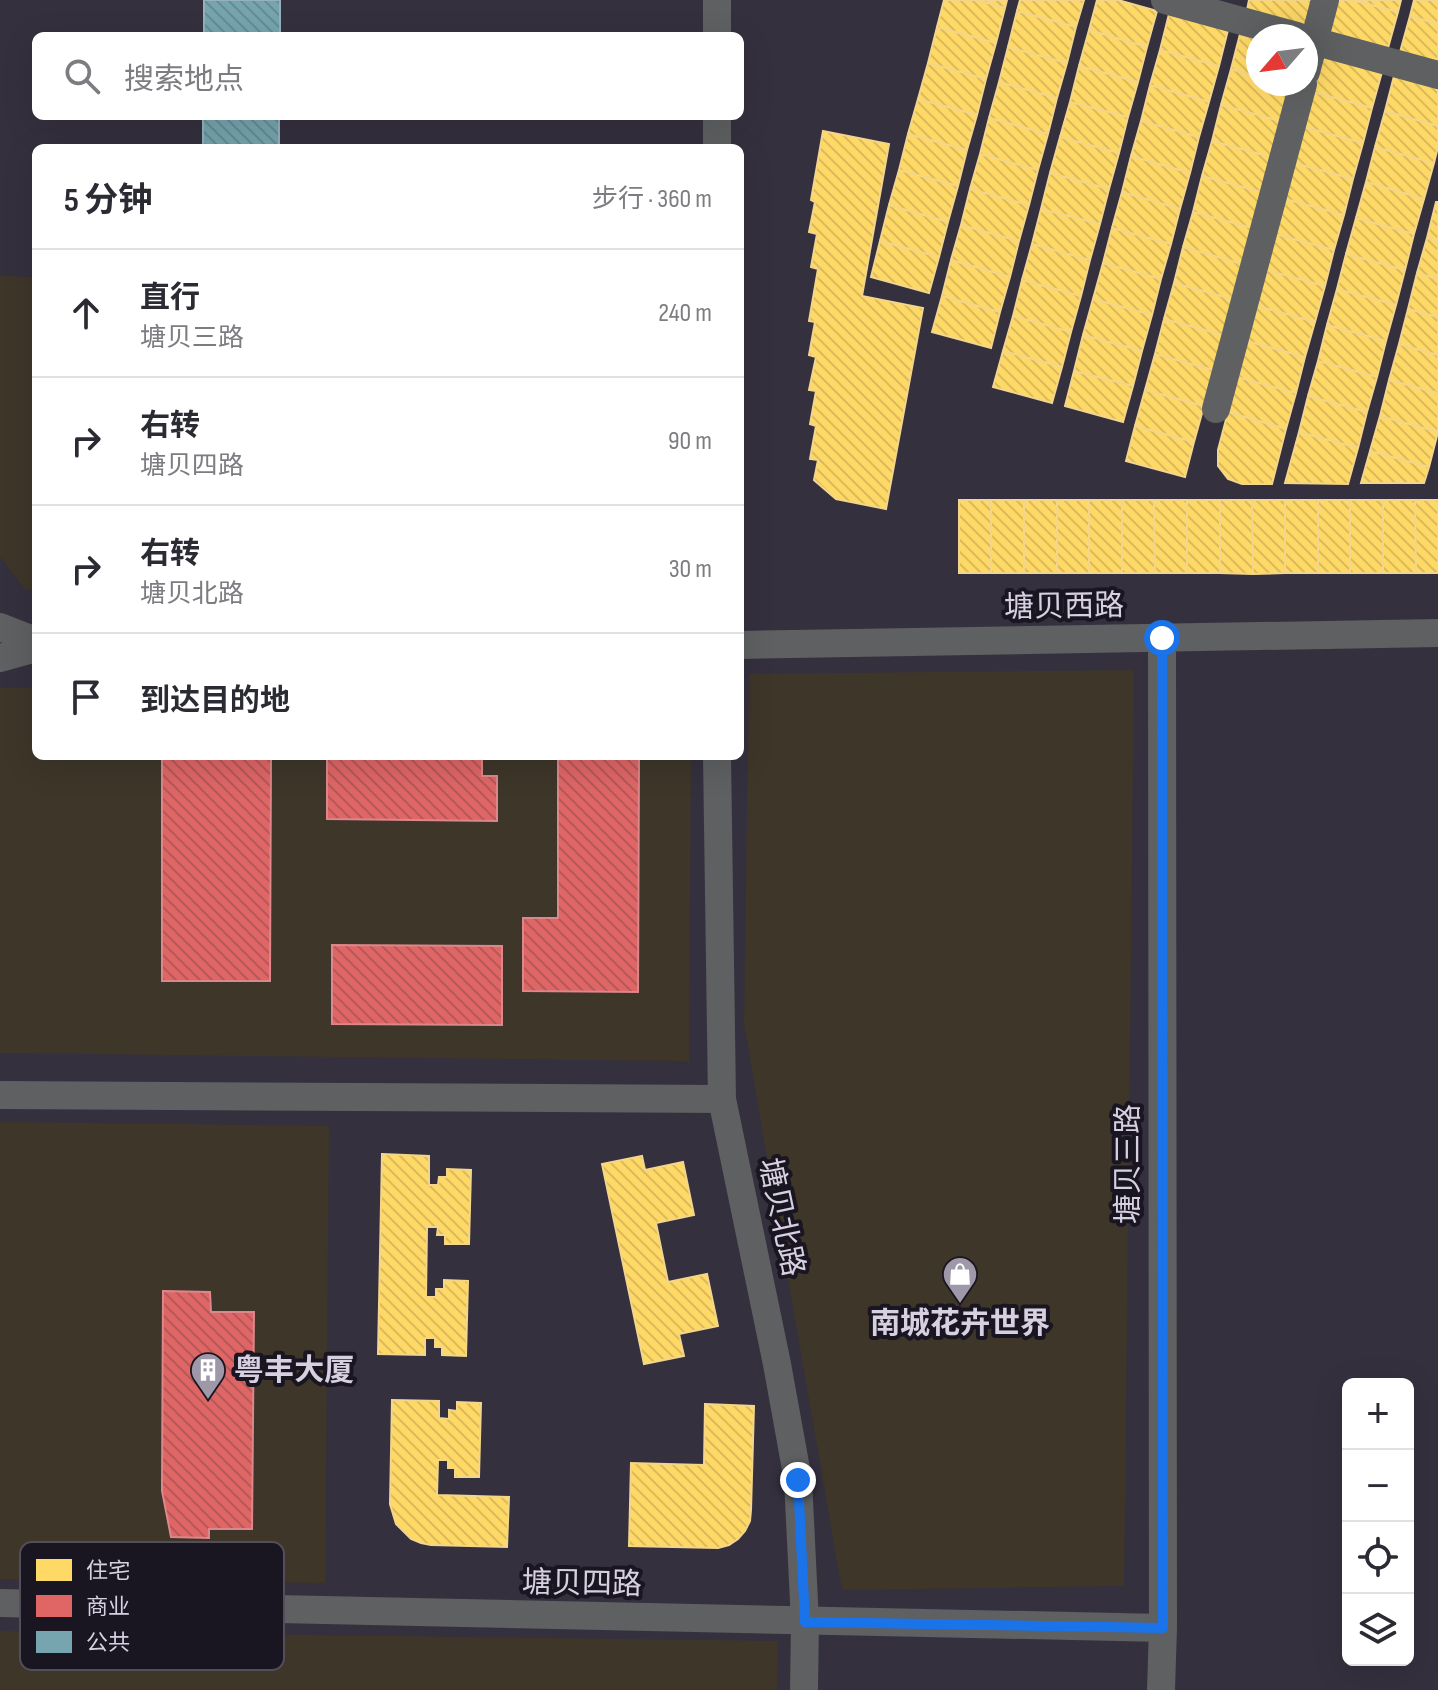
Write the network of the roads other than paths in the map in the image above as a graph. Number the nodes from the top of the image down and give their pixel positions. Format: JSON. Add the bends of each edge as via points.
{"nodes":[{"id":1,"x":717,"y":0,"type":"edge"},
{"id":2,"x":1165,"y":0,"type":"edge"},
{"id":3,"x":1325,"y":0,"type":"edge"},
{"id":4,"x":1254,"y":24,"type":"edge"},
{"id":5,"x":1313,"y":24,"type":"edge"},
{"id":6,"x":717,"y":32,"type":"edge"},
{"id":7,"x":1318,"y":41,"type":"edge"},
{"id":8,"x":1438,"y":75,"type":"edge"},
{"id":9,"x":1300,"y":96,"type":"edge"},
{"id":10,"x":717,"y":120,"type":"edge"},
{"id":11,"x":717,"y":144,"type":"edge"},
{"id":12,"x":1216,"y":409,"type":"dead end"},
{"id":13,"x":0,"y":627,"type":"edge"},
{"id":14,"x":1438,"y":633,"type":"edge"},
{"id":15,"x":1162,"y":638,"type":"junction"},
{"id":16,"x":32,"y":639,"type":"edge"},
{"id":17,"x":744,"y":645,"type":"edge"},
{"id":18,"x":32,"y":649,"type":"edge"},
{"id":19,"x":0,"y":658,"type":"edge"},
{"id":20,"x":717,"y":760,"type":"edge"},
{"id":21,"x":0,"y":1095,"type":"edge"},
{"id":22,"x":722,"y":1099,"type":"junction"},
{"id":23,"x":0,"y":1603,"type":"edge"},
{"id":24,"x":20,"y":1603,"type":"edge"},
{"id":25,"x":284,"y":1610,"type":"edge"},
{"id":26,"x":805,"y":1622,"type":"junction"},
{"id":27,"x":1163,"y":1628,"type":"junction"},
{"id":28,"x":804,"y":1690,"type":"edge"},
{"id":29,"x":1161,"y":1690,"type":"edge"}],
"edges":[{"from":1,"to":6,"type":"street"},
{"from":2,"to":4,"type":"street"},
{"from":3,"to":5,"type":"street"},
{"from":7,"to":8,"type":"street"},
{"from":9,"to":12,"type":"street"},
{"from":10,"to":11,"type":"street"},
{"from":13,"to":16,"type":"street"},
{"from":14,"to":15,"type":"street","name":"塘贝西路"},
{"from":15,"to":17,"type":"street","name":"塘贝西路"},
{"from":15,"to":27,"type":"street","name":"塘贝三路"},
{"from":18,"to":19,"type":"street"},
{"from":20,"to":22,"type":"street","name":"塘贝北路"},
{"from":21,"to":22,"type":"street"},
{"from":22,"to":26,"type":"street","name":"塘贝北路","via":[[798,1480]]},
{"from":23,"to":24,"type":"street","name":"塘贝四路"},
{"from":25,"to":26,"type":"street","name":"塘贝四路"},
{"from":26,"to":27,"type":"street","name":"塘贝四路"},
{"from":26,"to":28,"type":"street","name":"塘贝北路"},
{"from":27,"to":29,"type":"street","name":"塘贝三路"}]}
